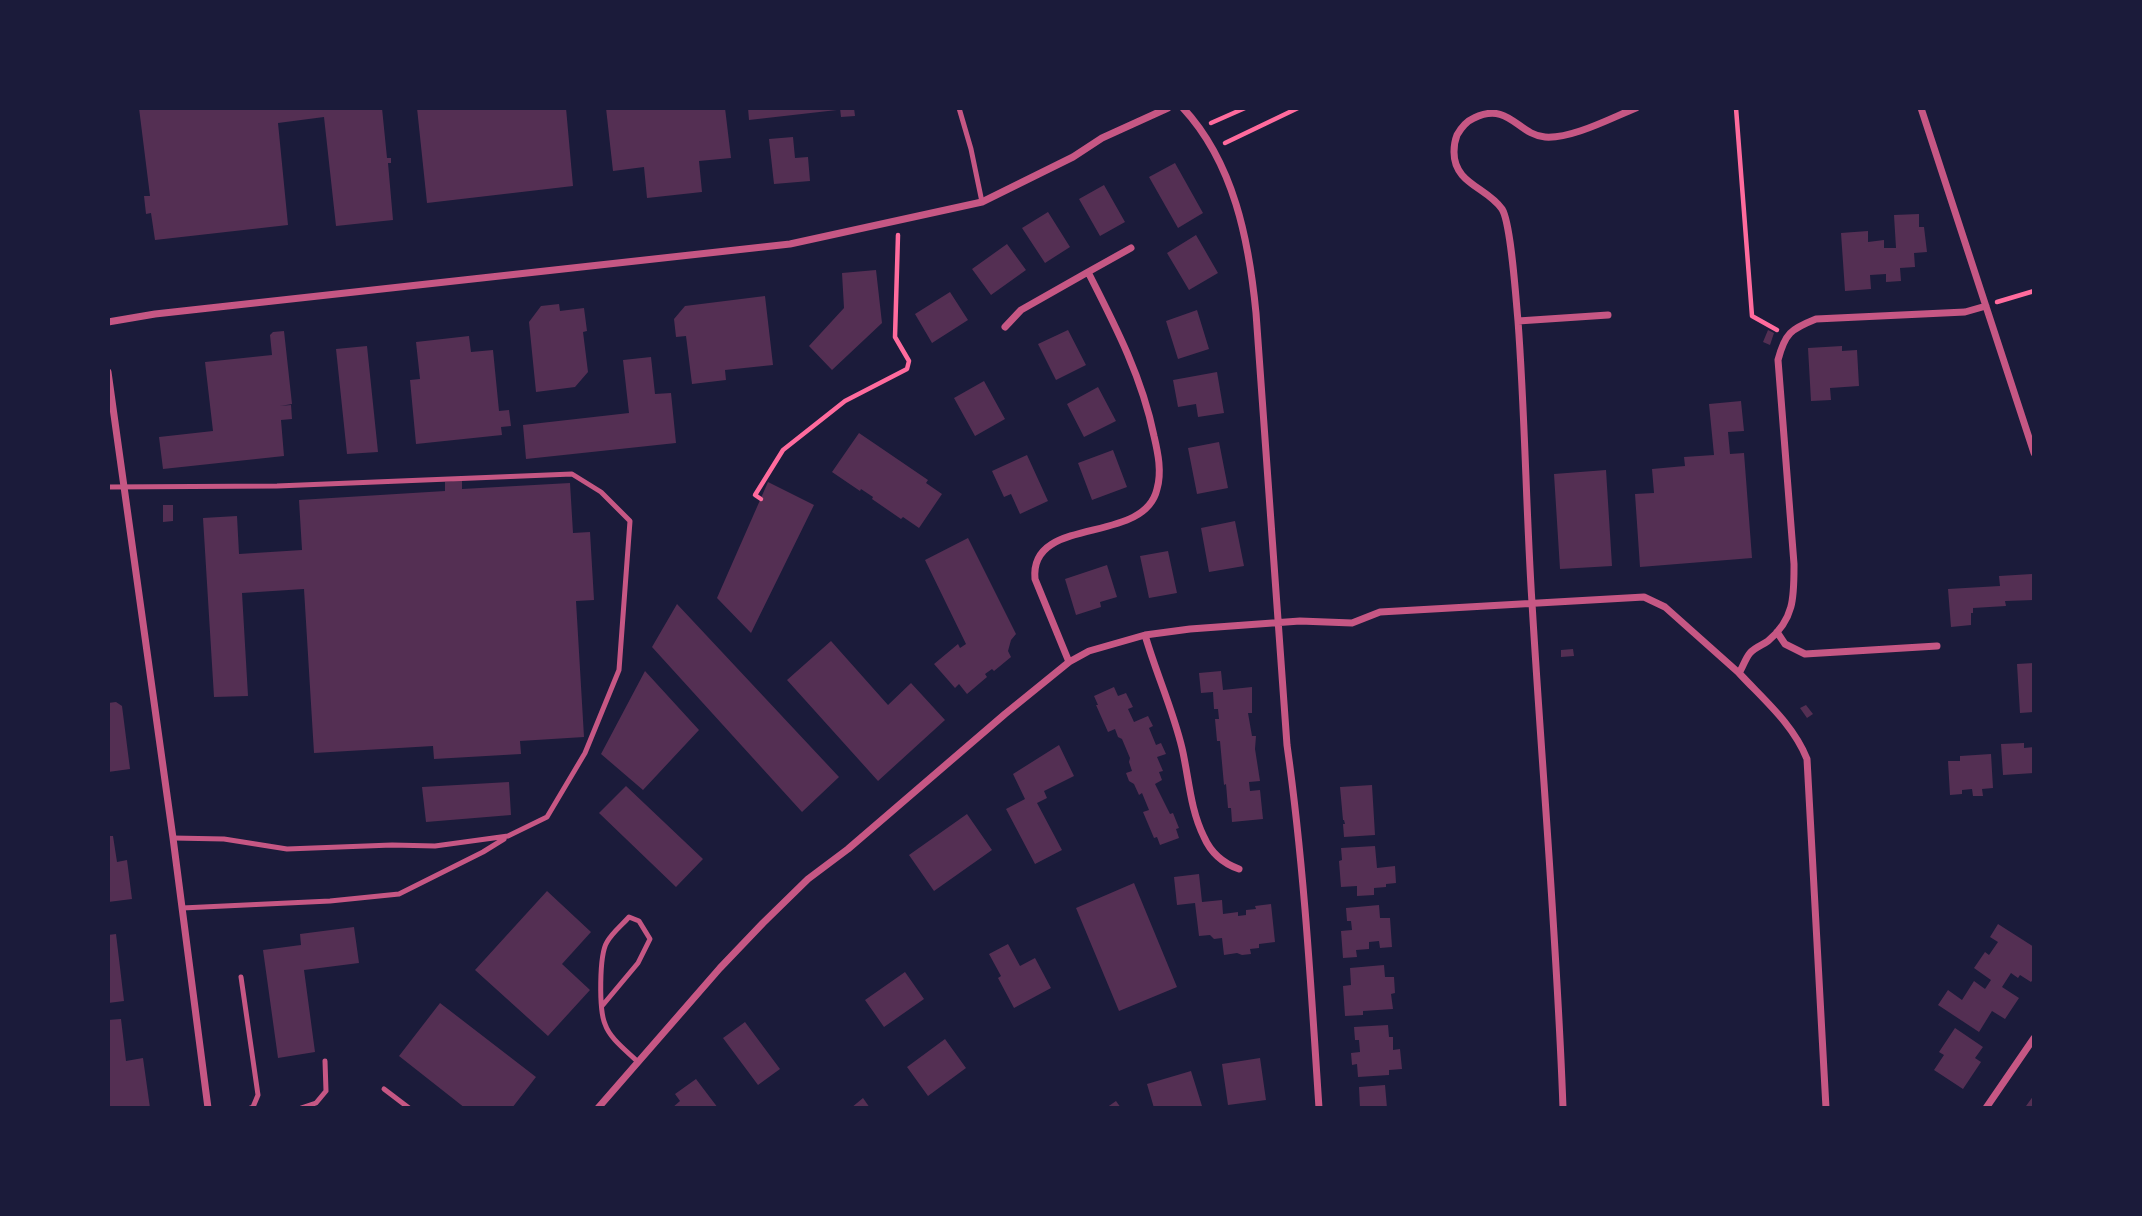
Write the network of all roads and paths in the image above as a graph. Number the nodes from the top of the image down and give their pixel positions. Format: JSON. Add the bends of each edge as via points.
{"nodes":[{"id":1,"x":959,"y":108,"type":"edge"},
{"id":2,"x":1168,"y":108,"type":"edge"},
{"id":3,"x":1182,"y":108,"type":"edge"},
{"id":4,"x":1245,"y":108,"type":"edge"},
{"id":5,"x":1298,"y":108,"type":"edge"},
{"id":6,"x":1636,"y":108,"type":"edge"},
{"id":7,"x":1736,"y":108,"type":"edge"},
{"id":8,"x":1921,"y":108,"type":"edge"},
{"id":9,"x":1199,"y":128,"type":"junction"},
{"id":10,"x":1212,"y":149,"type":"junction"},
{"id":11,"x":982,"y":202,"type":"junction"},
{"id":12,"x":898,"y":220,"type":"junction"},
{"id":13,"x":1131,"y":248,"type":"dead end"},
{"id":14,"x":1087,"y":272,"type":"junction"},
{"id":15,"x":2034,"y":291,"type":"edge"},
{"id":16,"x":1986,"y":306,"type":"junction"},
{"id":17,"x":1608,"y":315,"type":"dead end"},
{"id":18,"x":1518,"y":321,"type":"junction"},
{"id":19,"x":108,"y":322,"type":"edge"},
{"id":20,"x":1005,"y":327,"type":"dead end"},
{"id":21,"x":1788,"y":335,"type":"junction"},
{"id":22,"x":108,"y":372,"type":"edge"},
{"id":23,"x":111,"y":395,"type":"edge"},
{"id":24,"x":2034,"y":453,"type":"edge"},
{"id":25,"x":124,"y":486,"type":"junction"},
{"id":26,"x":108,"y":487,"type":"edge"},
{"id":27,"x":761,"y":499,"type":"dead end"},
{"id":28,"x":1532,"y":603,"type":"junction"},
{"id":29,"x":1278,"y":623,"type":"junction"},
{"id":30,"x":1777,"y":632,"type":"junction"},
{"id":31,"x":1145,"y":635,"type":"junction"},
{"id":32,"x":1937,"y":646,"type":"dead end"},
{"id":33,"x":1069,"y":662,"type":"junction"},
{"id":34,"x":1739,"y":673,"type":"junction"},
{"id":35,"x":508,"y":836,"type":"junction"},
{"id":36,"x":173,"y":838,"type":"junction"},
{"id":37,"x":1239,"y":869,"type":"dead end"},
{"id":38,"x":182,"y":908,"type":"junction"},
{"id":39,"x":241,"y":977,"type":"dead end"},
{"id":40,"x":602,"y":1006,"type":"junction"},
{"id":41,"x":2034,"y":1038,"type":"edge"},
{"id":42,"x":325,"y":1061,"type":"dead end"},
{"id":43,"x":638,"y":1062,"type":"junction"},
{"id":44,"x":384,"y":1088,"type":"dead end"},
{"id":45,"x":254,"y":1107,"type":"edge"},
{"id":46,"x":208,"y":1108,"type":"edge"},
{"id":47,"x":301,"y":1108,"type":"edge"},
{"id":48,"x":409,"y":1108,"type":"edge"},
{"id":49,"x":598,"y":1108,"type":"edge"},
{"id":50,"x":1319,"y":1108,"type":"edge"},
{"id":51,"x":1563,"y":1108,"type":"edge"},
{"id":52,"x":1826,"y":1108,"type":"edge"},
{"id":53,"x":1986,"y":1108,"type":"edge"}],
"edges":[{"from":1,"to":11,"type":"lane"},
{"from":2,"to":11,"type":"street"},
{"from":3,"to":9,"type":"street"},
{"from":4,"to":9,"type":"path"},
{"from":5,"to":10,"type":"path"},
{"from":6,"to":18,"type":"street","via":[[1558,136],[1532,133],[1492,113],[1468,121],[1457,134],[1454,162],[1459,172],[1505,213]]},
{"from":7,"to":21,"type":"path","via":[[1752,316]]},
{"from":8,"to":16,"type":"street"},
{"from":9,"to":10,"type":"street"},
{"from":10,"to":29,"type":"street","via":[[1242,225],[1251,267]]},
{"from":11,"to":12,"type":"street"},
{"from":12,"to":19,"type":"street","via":[[790,244]]},
{"from":12,"to":27,"type":"path","via":[[895,337],[909,360],[907,369],[845,401],[783,450],[755,495]]},
{"from":13,"to":14,"type":"street"},
{"from":14,"to":20,"type":"street","via":[[1021,310]]},
{"from":14,"to":33,"type":"street","via":[[1139,380],[1159,471],[1157,491],[1138,514],[1056,541],[1037,559],[1035,579]]},
{"from":15,"to":16,"type":"path"},
{"from":16,"to":21,"type":"street","via":[[1965,312],[1816,319]]},
{"from":16,"to":24,"type":"street"},
{"from":17,"to":18,"type":"street"},
{"from":18,"to":28,"type":"street"},
{"from":21,"to":30,"type":"street","via":[[1778,360],[1794,597]]},
{"from":22,"to":23,"type":"street"},
{"from":23,"to":25,"type":"street"},
{"from":25,"to":26,"type":"lane"},
{"from":25,"to":35,"type":"lane","via":[[276,486],[572,474],[601,492],[631,521],[618,670],[585,753],[547,817]]},
{"from":25,"to":36,"type":"street"},
{"from":28,"to":29,"type":"street","via":[[1380,612],[1352,623]]},
{"from":28,"to":34,"type":"street","via":[[1644,597],[1665,607]]},
{"from":28,"to":51,"type":"street"},
{"from":29,"to":31,"type":"street"},
{"from":29,"to":50,"type":"street"},
{"from":30,"to":32,"type":"street","via":[[1786,644],[1805,654]]},
{"from":30,"to":34,"type":"street","via":[[1750,653]]},
{"from":31,"to":33,"type":"street","via":[[1089,651]]},
{"from":31,"to":37,"type":"street","via":[[1181,747],[1203,837],[1215,855]]},
{"from":33,"to":43,"type":"street","via":[[808,879],[720,968]]},
{"from":34,"to":52,"type":"street","via":[[1791,728],[1807,759]]},
{"from":35,"to":36,"type":"lane","via":[[435,846],[287,849],[225,839]]},
{"from":35,"to":38,"type":"lane","via":[[399,894]]},
{"from":36,"to":38,"type":"street"},
{"from":38,"to":46,"type":"street"},
{"from":39,"to":45,"type":"lane","via":[[258,1095]]},
{"from":40,"to":40,"type":"lane","via":[[606,943],[629,917],[639,921],[650,939],[638,963]]},
{"from":40,"to":43,"type":"lane","via":[[605,1025]]},
{"from":41,"to":53,"type":"street"},
{"from":42,"to":47,"type":"lane","via":[[326,1091],[316,1103]]},
{"from":43,"to":49,"type":"street"},
{"from":44,"to":48,"type":"lane"}]}
